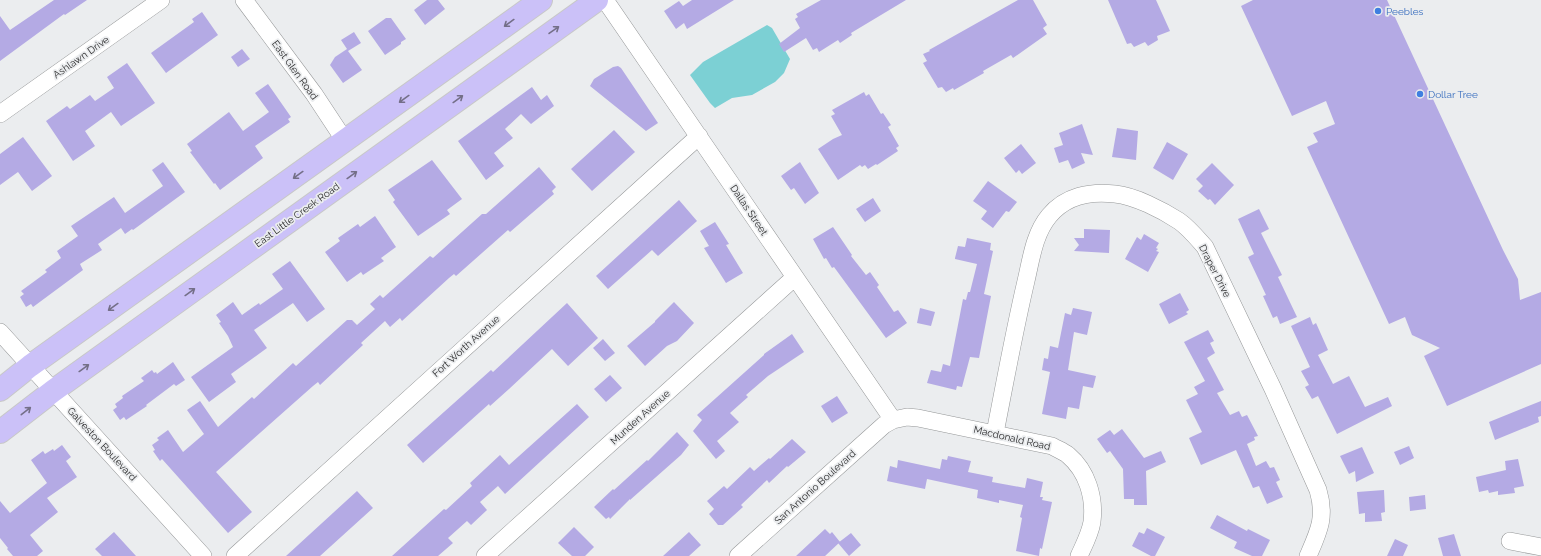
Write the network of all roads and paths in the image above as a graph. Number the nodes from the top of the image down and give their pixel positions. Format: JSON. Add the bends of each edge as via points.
{"nodes":[{"id":1,"x":161,"y":0,"type":"edge"},
{"id":2,"x":244,"y":0,"type":"edge"},
{"id":3,"x":541,"y":0,"type":"edge"},
{"id":4,"x":596,"y":0,"type":"edge"},
{"id":5,"x":605,"y":0,"type":"edge"},
{"id":6,"x":0,"y":114,"type":"edge"},
{"id":7,"x":699,"y":136,"type":"junction"},
{"id":8,"x":345,"y":141,"type":"junction"},
{"id":9,"x":795,"y":277,"type":"junction"},
{"id":10,"x":0,"y":332,"type":"edge"},
{"id":11,"x":30,"y":366,"type":"junction"},
{"id":12,"x":0,"y":390,"type":"edge"},
{"id":13,"x":53,"y":391,"type":"junction"},
{"id":14,"x":893,"y":420,"type":"junction"},
{"id":15,"x":0,"y":432,"type":"edge"},
{"id":16,"x":995,"y":433,"type":"junction"},
{"id":17,"x":1510,"y":541,"type":"dead end"},
{"id":18,"x":1541,"y":547,"type":"edge"},
{"id":19,"x":203,"y":556,"type":"edge"},
{"id":20,"x":235,"y":556,"type":"edge"},
{"id":21,"x":485,"y":556,"type":"edge"},
{"id":22,"x":738,"y":556,"type":"edge"},
{"id":23,"x":1079,"y":556,"type":"edge"},
{"id":24,"x":1308,"y":556,"type":"edge"}],
"edges":[{"from":1,"to":6,"type":"street","name":"Ashlawn Drive"},
{"from":2,"to":8,"type":"street","name":"East Glen Road","via":[[314,94]]},
{"from":3,"to":8,"type":"main road","one_way":true},
{"from":13,"to":4,"type":"main road","name":"East Little Creek Road","one_way":true},
{"from":5,"to":7,"type":"street","name":"Dallas Street"},
{"from":7,"to":9,"type":"street","name":"Dallas Street"},
{"from":7,"to":20,"type":"street","name":"Fort Worth Avenue"},
{"from":8,"to":11,"type":"main road","one_way":true},
{"from":9,"to":14,"type":"street","name":"Dallas Street"},
{"from":9,"to":21,"type":"street","name":"Munden Avenue"},
{"from":10,"to":11,"type":"street","name":"Galveston Boulevard"},
{"from":11,"to":12,"type":"main road"},
{"from":11,"to":13,"type":"street","name":"Galveston Boulevard"},
{"from":15,"to":13,"type":"main road","name":"East Little Creek Road","one_way":true},
{"from":13,"to":19,"type":"street","name":"Galveston Boulevard"},
{"from":14,"to":16,"type":"street","name":"Macdonald Road","via":[[918,418]]},
{"from":14,"to":22,"type":"street","name":"San Antonio Boulevard","via":[[884,425]]},
{"from":16,"to":23,"type":"street","name":"Macdonald Road","via":[[1052,446],[1076,463],[1090,490],[1093,506],[1088,538]]},
{"from":16,"to":24,"type":"street","name":"Draper Drive","via":[[1021,305],[1040,230],[1056,208],[1071,199],[1087,194],[1105,193],[1134,198],[1179,221],[1205,247],[1273,389],[1322,501],[1320,528]]},
{"from":17,"to":18,"type":"street"}]}
